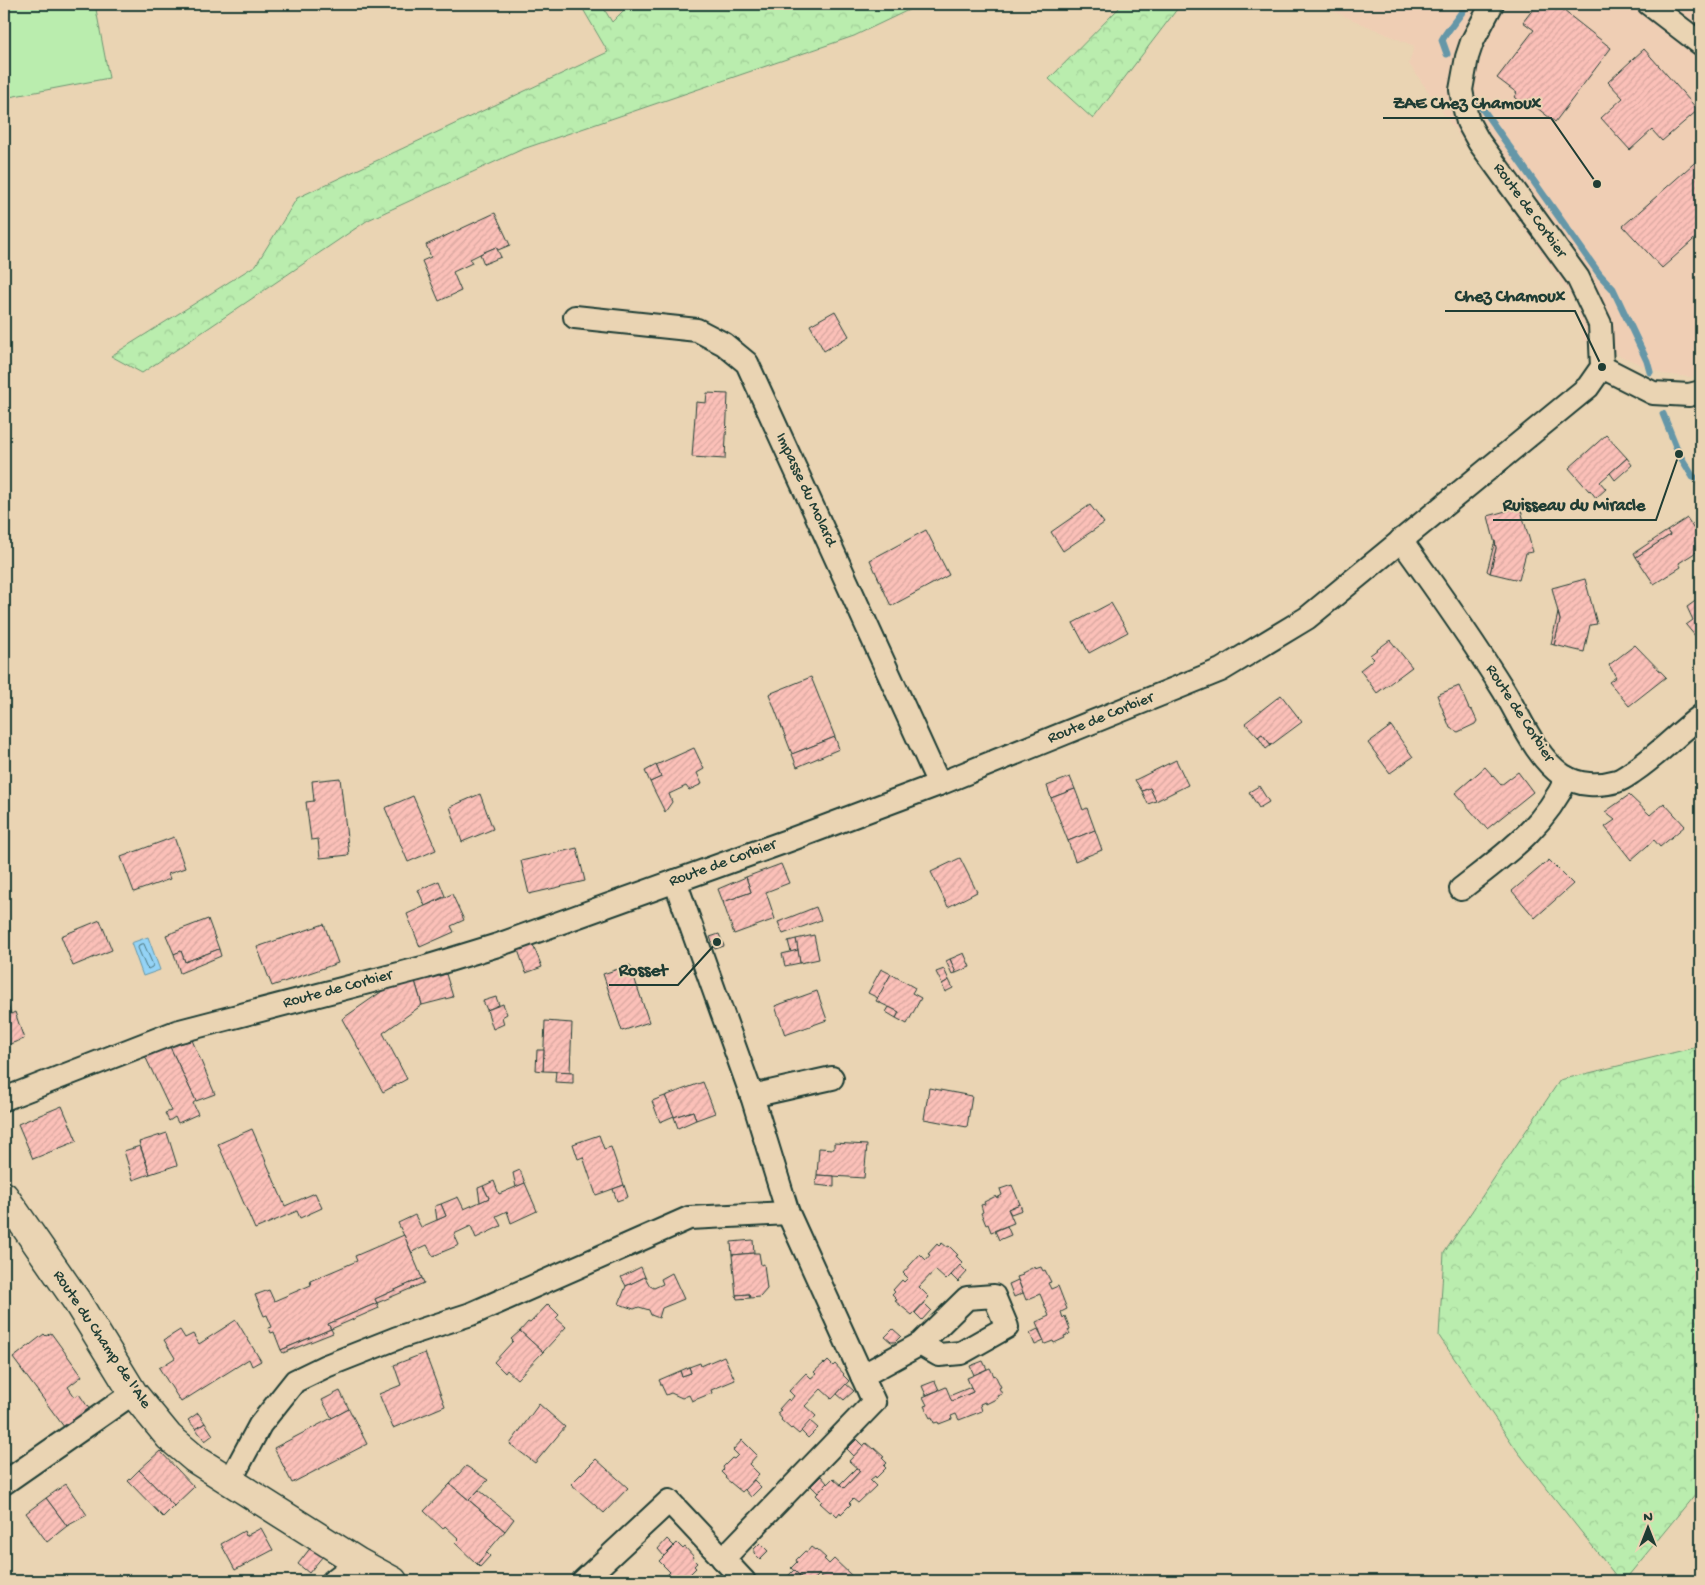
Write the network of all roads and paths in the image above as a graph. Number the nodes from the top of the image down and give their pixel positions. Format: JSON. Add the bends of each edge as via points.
{"nodes":[{"id":1,"x":1492,"y":4,"type":"edge"},
{"id":2,"x":1649,"y":4,"type":"edge"},
{"id":3,"x":1701,"y":44,"type":"edge"},
{"id":4,"x":575,"y":317,"type":"dead end"},
{"id":5,"x":1602,"y":367,"type":"junction"},
{"id":6,"x":1701,"y":392,"type":"edge"},
{"id":7,"x":1401,"y":540,"type":"junction"},
{"id":8,"x":1701,"y":716,"type":"edge"},
{"id":9,"x":1567,"y":778,"type":"junction"},
{"id":10,"x":939,"y":784,"type":"junction"},
{"id":11,"x":676,"y":881,"type":"junction"},
{"id":12,"x":1461,"y":889,"type":"dead end"},
{"id":13,"x":832,"y":1078,"type":"dead end"},
{"id":14,"x":752,"y":1096,"type":"junction"},
{"id":15,"x":4,"y":1099,"type":"edge"},
{"id":16,"x":4,"y":1196,"type":"edge"},
{"id":17,"x":788,"y":1213,"type":"junction"},
{"id":18,"x":920,"y":1344,"type":"dead end"},
{"id":19,"x":862,"y":1376,"type":"junction"},
{"id":20,"x":133,"y":1393,"type":"junction"},
{"id":21,"x":230,"y":1481,"type":"junction"},
{"id":22,"x":4,"y":1483,"type":"edge"},
{"id":23,"x":723,"y":1559,"type":"junction"},
{"id":24,"x":358,"y":1562,"type":"junction"},
{"id":25,"x":333,"y":1581,"type":"edge"},
{"id":26,"x":393,"y":1581,"type":"edge"},
{"id":27,"x":583,"y":1581,"type":"edge"},
{"id":28,"x":744,"y":1581,"type":"edge"}],
"edges":[{"from":1,"to":5,"type":"street","name":"Route de Corbier","via":[[1472,42],[1463,73],[1462,90],[1468,122],[1478,142],[1578,278],[1600,324]]},
{"from":2,"to":3,"type":"street"},
{"from":4,"to":10,"type":"street","name":"Impasse du Molard","via":[[697,330],[724,344],[747,363]]},
{"from":5,"to":6,"type":"street","via":[[1653,393],[1689,395]]},
{"from":5,"to":7,"type":"street","name":"Route de Corbier","via":[[1588,386]]},
{"from":7,"to":9,"type":"street","name":"Route de Corbier","via":[[1454,613],[1538,748],[1550,765]]},
{"from":7,"to":10,"type":"street","name":"Route de Corbier","via":[[1307,618],[1221,670]]},
{"from":8,"to":9,"type":"street","name":"Route de Corbier","via":[[1646,764],[1620,780],[1586,784]]},
{"from":9,"to":12,"type":"street","via":[[1549,810],[1520,843]]},
{"from":10,"to":11,"type":"street","name":"Route de Corbier"},
{"from":11,"to":14,"type":"street"},
{"from":11,"to":15,"type":"street","name":"Route de Corbier","via":[[498,945],[426,967],[176,1032]]},
{"from":13,"to":14,"type":"street"},
{"from":14,"to":17,"type":"street"},
{"from":16,"to":20,"type":"street","name":"Route du Champ de l'Ale","via":[[76,1300]]},
{"from":17,"to":19,"type":"street"},
{"from":17,"to":21,"type":"street","via":[[689,1218],[471,1314],[397,1338],[303,1377],[295,1381],[260,1425]]},
{"from":18,"to":19,"type":"street"},
{"from":19,"to":23,"type":"street","via":[[874,1402]]},
{"from":20,"to":21,"type":"street","name":"Route du Champ de l'Ale","via":[[169,1438]]},
{"from":20,"to":22,"type":"street"},
{"from":21,"to":24,"type":"street","name":"Route du Champ de l'Ale"},
{"from":23,"to":27,"type":"street","via":[[669,1500]]},
{"from":23,"to":28,"type":"street"},
{"from":24,"to":25,"type":"street"},
{"from":24,"to":26,"type":"street","name":"Route du Champ de l'Ale"}]}
